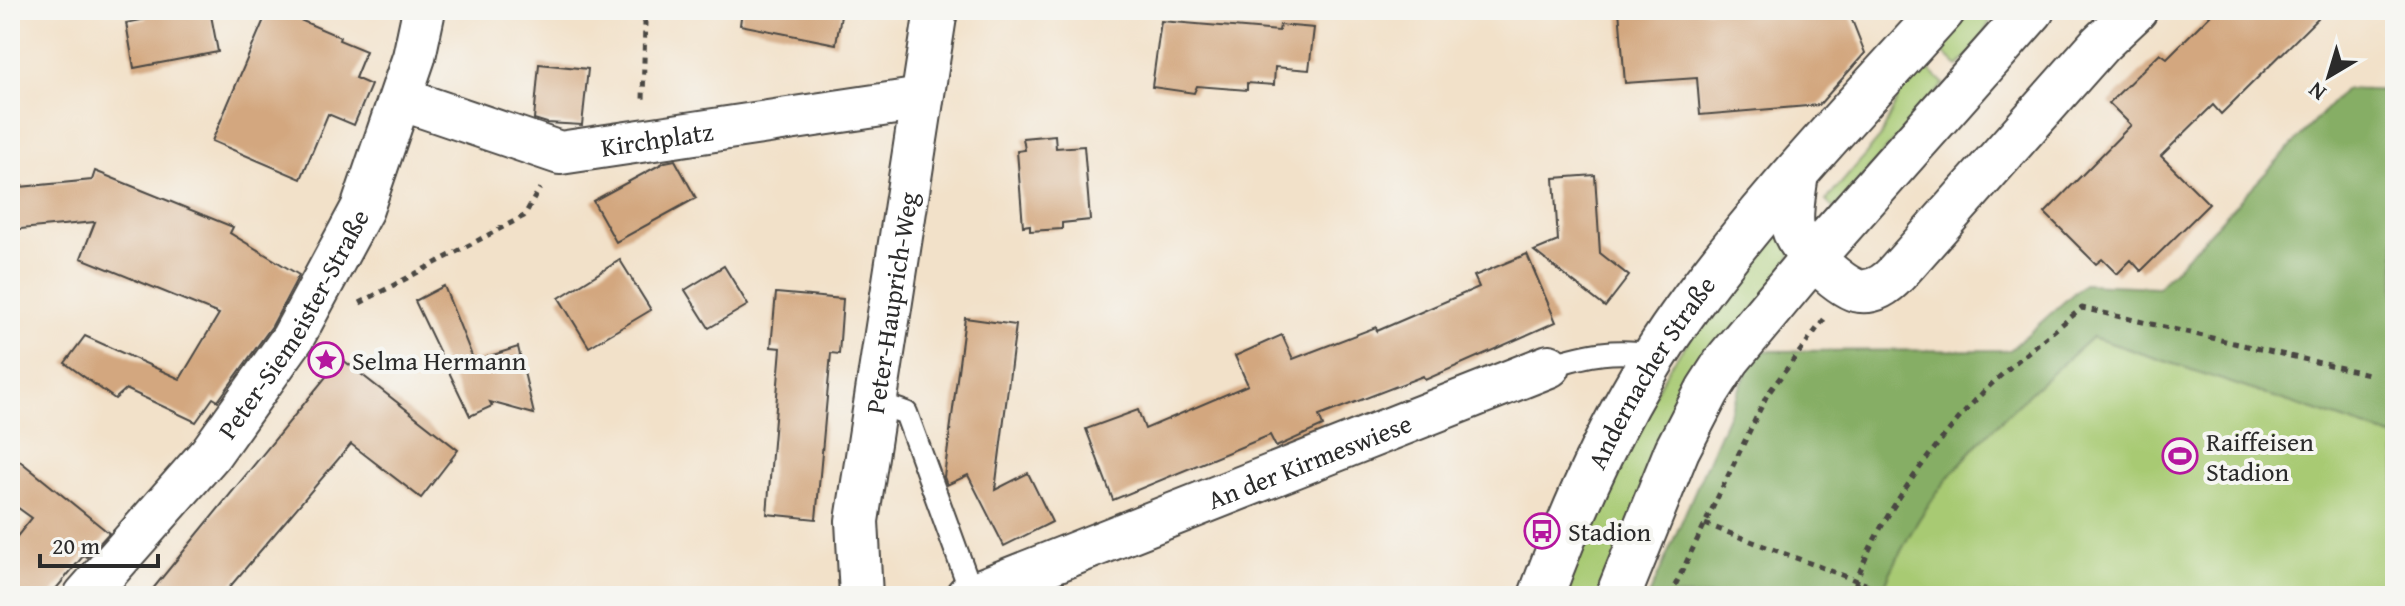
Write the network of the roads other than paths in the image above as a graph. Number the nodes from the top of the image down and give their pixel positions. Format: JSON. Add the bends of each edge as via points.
{"nodes":[{"id":1,"x":424,"y":10,"type":"edge"},
{"id":2,"x":936,"y":10,"type":"edge"},
{"id":3,"x":1943,"y":10,"type":"edge"},
{"id":4,"x":2032,"y":10,"type":"edge"},
{"id":5,"x":2136,"y":10,"type":"edge"},
{"id":6,"x":401,"y":99,"type":"junction"},
{"id":7,"x":922,"y":99,"type":"junction"},
{"id":8,"x":1797,"y":173,"type":"junction"},
{"id":9,"x":1813,"y":257,"type":"junction"},
{"id":10,"x":1656,"y":355,"type":"junction"},
{"id":11,"x":1549,"y":366,"type":"joint"},
{"id":12,"x":875,"y":402,"type":"junction"},
{"id":13,"x":970,"y":595,"type":"edge"},
{"id":14,"x":85,"y":596,"type":"edge"},
{"id":15,"x":861,"y":596,"type":"edge"},
{"id":16,"x":1541,"y":596,"type":"edge"},
{"id":17,"x":1618,"y":596,"type":"edge"}],
"edges":[{"from":1,"to":6,"type":"street","name":"Peter-Siemeister-Straße"},
{"from":2,"to":7,"type":"street","name":"Peter-Hauprich-Weg"},
{"from":3,"to":8,"type":"street","name":"Andernacher Straße"},
{"from":4,"to":9,"type":"street"},
{"from":5,"to":9,"type":"street","via":[[1897,273],[1875,290],[1848,287]]},
{"from":6,"to":7,"type":"street","name":"Kirchplatz","via":[[560,153]]},
{"from":6,"to":14,"type":"street","name":"Peter-Siemeister-Straße","via":[[362,209],[292,339],[210,454]]},
{"from":7,"to":12,"type":"street","name":"Peter-Hauprich-Weg"},
{"from":8,"to":9,"type":"street","via":[[1793,229]]},
{"from":8,"to":10,"type":"street","name":"Andernacher Straße","via":[[1730,251]]},
{"from":9,"to":17,"type":"street","via":[[1749,331],[1708,390],[1677,450]]},
{"from":10,"to":11,"type":"lane","name":"An der Kirmeswiese","via":[[1601,352]]},
{"from":10,"to":16,"type":"street","name":"Andernacher Straße","via":[[1611,431]]},
{"from":11,"to":13,"type":"street","name":"An der Kirmeswiese"},
{"from":12,"to":13,"type":"lane","via":[[906,413]]},
{"from":12,"to":15,"type":"street","name":"Peter-Hauprich-Weg","via":[[857,521]]}]}
